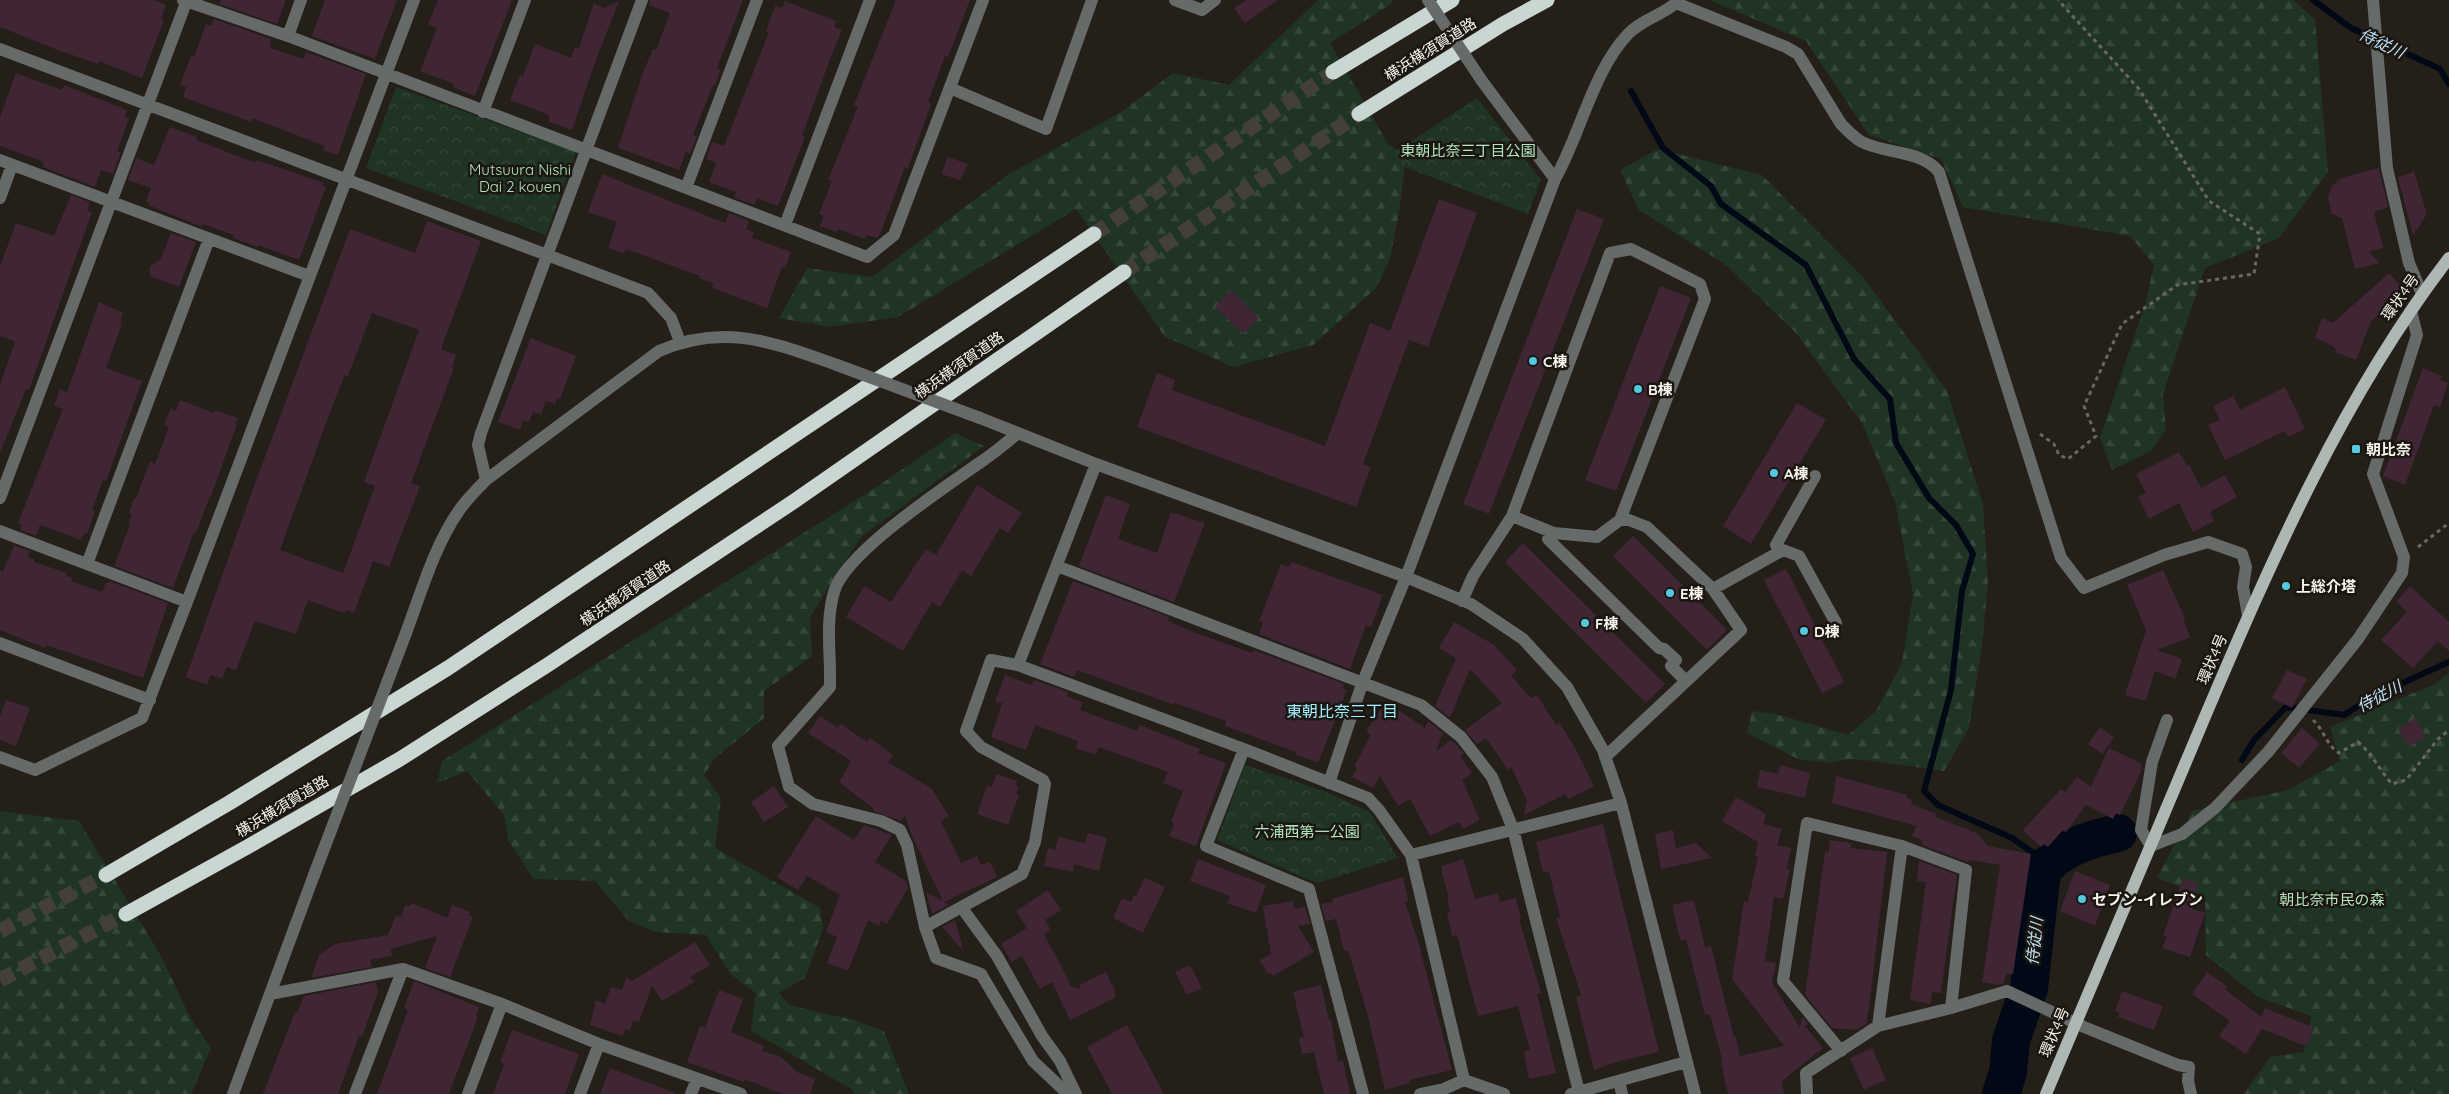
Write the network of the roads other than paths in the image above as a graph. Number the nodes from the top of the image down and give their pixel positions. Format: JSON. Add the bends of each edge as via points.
{"nodes":[{"id":1,"x":185,"y":0,"type":"edge"},
{"id":2,"x":301,"y":0,"type":"edge"},
{"id":3,"x":414,"y":0,"type":"edge"},
{"id":4,"x":525,"y":0,"type":"edge"},
{"id":5,"x":642,"y":0,"type":"edge"},
{"id":6,"x":757,"y":0,"type":"edge"},
{"id":7,"x":870,"y":0,"type":"edge"},
{"id":8,"x":983,"y":0,"type":"edge"},
{"id":9,"x":1092,"y":0,"type":"edge"},
{"id":10,"x":1175,"y":0,"type":"edge"},
{"id":11,"x":1215,"y":0,"type":"edge"},
{"id":12,"x":1428,"y":0,"type":"edge"},
{"id":13,"x":1452,"y":0,"type":"edge"},
{"id":14,"x":1547,"y":0,"type":"edge"},
{"id":15,"x":2373,"y":0,"type":"edge"},
{"id":16,"x":1676,"y":2,"type":"edge"},
{"id":17,"x":1203,"y":5,"type":"edge"},
{"id":18,"x":288,"y":36,"type":"junction"},
{"id":19,"x":0,"y":48,"type":"edge"},
{"id":20,"x":1333,"y":72,"type":"tunnel mouth"},
{"id":21,"x":387,"y":73,"type":"junction"},
{"id":22,"x":950,"y":88,"type":"junction"},
{"id":23,"x":148,"y":105,"type":"junction"},
{"id":24,"x":483,"y":112,"type":"junction"},
{"id":25,"x":1359,"y":114,"type":"tunnel mouth"},
{"id":26,"x":587,"y":151,"type":"junction"},
{"id":27,"x":6,"y":163,"type":"edge"},
{"id":28,"x":346,"y":179,"type":"junction"},
{"id":29,"x":1555,"y":179,"type":"junction"},
{"id":30,"x":686,"y":188,"type":"junction"},
{"id":31,"x":0,"y":198,"type":"edge"},
{"id":32,"x":111,"y":202,"type":"junction"},
{"id":33,"x":786,"y":225,"type":"junction"},
{"id":34,"x":1094,"y":234,"type":"tunnel mouth"},
{"id":35,"x":209,"y":239,"type":"junction"},
{"id":36,"x":548,"y":255,"type":"junction"},
{"id":37,"x":2449,"y":258,"type":"edge"},
{"id":38,"x":1124,"y":272,"type":"tunnel mouth"},
{"id":39,"x":309,"y":276,"type":"junction"},
{"id":40,"x":2422,"y":294,"type":"junction"},
{"id":41,"x":2411,"y":311,"type":"junction"},
{"id":42,"x":680,"y":342,"type":"junction"},
{"id":43,"x":1018,"y":433,"type":"junction"},
{"id":44,"x":1096,"y":464,"type":"junction"},
{"id":45,"x":1815,"y":476,"type":"dead end"},
{"id":46,"x":486,"y":480,"type":"junction"},
{"id":47,"x":0,"y":498,"type":"edge"},
{"id":48,"x":1512,"y":516,"type":"junction"},
{"id":49,"x":1620,"y":520,"type":"junction"},
{"id":50,"x":0,"y":531,"type":"edge"},
{"id":51,"x":1554,"y":534,"type":"junction"},
{"id":52,"x":1780,"y":552,"type":"junction"},
{"id":53,"x":87,"y":564,"type":"junction"},
{"id":54,"x":1057,"y":566,"type":"junction"},
{"id":55,"x":1406,"y":577,"type":"junction"},
{"id":56,"x":1713,"y":589,"type":"junction"},
{"id":57,"x":1462,"y":601,"type":"junction"},
{"id":58,"x":188,"y":602,"type":"junction"},
{"id":59,"x":2248,"y":616,"type":"junction"},
{"id":60,"x":1836,"y":623,"type":"dead end"},
{"id":61,"x":0,"y":642,"type":"edge"},
{"id":62,"x":1018,"y":666,"type":"junction"},
{"id":63,"x":1686,"y":681,"type":"junction"},
{"id":64,"x":1362,"y":684,"type":"junction"},
{"id":65,"x":150,"y":700,"type":"junction"},
{"id":66,"x":2167,"y":720,"type":"dead end"},
{"id":67,"x":1244,"y":749,"type":"junction"},
{"id":68,"x":0,"y":757,"type":"edge"},
{"id":69,"x":1605,"y":758,"type":"junction"},
{"id":70,"x":1329,"y":783,"type":"junction"},
{"id":71,"x":1621,"y":803,"type":"junction"},
{"id":72,"x":1513,"y":829,"type":"junction"},
{"id":73,"x":1902,"y":846,"type":"junction"},
{"id":74,"x":2150,"y":846,"type":"junction"},
{"id":75,"x":1411,"y":855,"type":"junction"},
{"id":76,"x":106,"y":875,"type":"tunnel mouth"},
{"id":77,"x":962,"y":908,"type":"junction"},
{"id":78,"x":126,"y":914,"type":"tunnel mouth"},
{"id":79,"x":925,"y":927,"type":"junction"},
{"id":80,"x":404,"y":969,"type":"junction"},
{"id":81,"x":270,"y":994,"type":"junction"},
{"id":82,"x":502,"y":1004,"type":"junction"},
{"id":83,"x":1951,"y":1008,"type":"junction"},
{"id":84,"x":2077,"y":1022,"type":"junction"},
{"id":85,"x":1878,"y":1026,"type":"junction"},
{"id":86,"x":599,"y":1044,"type":"junction"},
{"id":87,"x":1841,"y":1051,"type":"junction"},
{"id":88,"x":1686,"y":1062,"type":"junction"},
{"id":89,"x":697,"y":1079,"type":"junction"},
{"id":90,"x":1464,"y":1080,"type":"junction"},
{"id":91,"x":1619,"y":1081,"type":"junction"},
{"id":92,"x":1575,"y":1093,"type":"edge"},
{"id":93,"x":233,"y":1094,"type":"edge"},
{"id":94,"x":355,"y":1094,"type":"edge"},
{"id":95,"x":468,"y":1094,"type":"edge"},
{"id":96,"x":580,"y":1094,"type":"edge"},
{"id":97,"x":691,"y":1094,"type":"edge"},
{"id":98,"x":741,"y":1094,"type":"edge"},
{"id":99,"x":1068,"y":1094,"type":"edge"},
{"id":100,"x":1076,"y":1094,"type":"edge"},
{"id":101,"x":1363,"y":1094,"type":"edge"},
{"id":102,"x":1420,"y":1094,"type":"edge"},
{"id":103,"x":1504,"y":1094,"type":"edge"},
{"id":104,"x":1622,"y":1094,"type":"edge"},
{"id":105,"x":1694,"y":1094,"type":"edge"},
{"id":106,"x":1807,"y":1094,"type":"edge"},
{"id":107,"x":2046,"y":1094,"type":"edge"},
{"id":108,"x":2190,"y":1094,"type":"edge"}],
"edges":[{"from":1,"to":18,"type":"street"},
{"from":1,"to":23,"type":"street"},
{"from":2,"to":18,"type":"street"},
{"from":3,"to":21,"type":"street"},
{"from":4,"to":24,"type":"street"},
{"from":5,"to":26,"type":"street"},
{"from":6,"to":30,"type":"street"},
{"from":7,"to":33,"type":"street"},
{"from":8,"to":22,"type":"street"},
{"from":9,"to":22,"type":"street","via":[[1046,129]]},
{"from":10,"to":17,"type":"street"},
{"from":11,"to":17,"type":"street"},
{"from":12,"to":29,"type":"street","bridge":true,"via":[[1482,81]]},
{"from":13,"to":20,"type":"highway","name":"横浜横須賀道路"},
{"from":14,"to":25,"type":"highway","name":"横浜横須賀道路"},
{"from":15,"to":40,"type":"street","via":[[2387,168],[2410,262]]},
{"from":16,"to":29,"type":"street","via":[[1668,10],[1646,18],[1612,55],[1588,105],[1570,154]]},
{"from":16,"to":59,"type":"street","via":[[1798,54],[1850,134],[1861,142],[1928,162],[1939,172],[2062,558],[2084,588],[2164,555],[2208,542],[2242,554],[2246,567],[2243,586]]},
{"from":18,"to":21,"type":"street"},
{"from":19,"to":23,"type":"street"},
{"from":21,"to":24,"type":"street"},
{"from":21,"to":28,"type":"street"},
{"from":22,"to":33,"type":"street","via":[[894,234],[867,257]]},
{"from":23,"to":28,"type":"street"},
{"from":23,"to":32,"type":"street"},
{"from":24,"to":26,"type":"street"},
{"from":26,"to":30,"type":"street"},
{"from":26,"to":36,"type":"street"},
{"from":27,"to":31,"type":"street"},
{"from":27,"to":32,"type":"street"},
{"from":28,"to":36,"type":"street"},
{"from":28,"to":39,"type":"street"},
{"from":29,"to":55,"type":"street"},
{"from":30,"to":33,"type":"street"},
{"from":32,"to":35,"type":"street"},
{"from":32,"to":47,"type":"street"},
{"from":34,"to":76,"type":"highway","name":"横浜横須賀道路","via":[[448,668]]},
{"from":35,"to":39,"type":"street"},
{"from":35,"to":53,"type":"street"},
{"from":36,"to":42,"type":"street","via":[[648,293],[671,318]]},
{"from":36,"to":46,"type":"street","via":[[481,432],[478,446]]},
{"from":37,"to":40,"type":"main road","name":"環状4号"},
{"from":38,"to":78,"type":"highway","name":"横浜横須賀道路","via":[[793,502],[549,664],[400,759]]},
{"from":39,"to":58,"type":"street"},
{"from":40,"to":41,"type":"main road","name":"環状4号"},
{"from":41,"to":59,"type":"main road","name":"環状4号","via":[[2386,347],[2330,446]]},
{"from":41,"to":74,"type":"street","via":[[2418,336],[2373,474],[2404,557],[2402,573],[2358,640],[2268,752],[2215,808],[2182,834]]},
{"from":42,"to":43,"type":"street","bridge":true,"via":[[702,337],[744,337],[778,344]]},
{"from":42,"to":46,"type":"street","via":[[647,359]]},
{"from":43,"to":44,"type":"street"},
{"from":43,"to":79,"type":"street","via":[[913,510],[862,553],[845,572],[834,590],[829,619],[830,687],[778,746],[789,787],[813,804],[881,821],[900,830],[907,845]]},
{"from":44,"to":54,"type":"street"},
{"from":44,"to":55,"type":"street"},
{"from":45,"to":52,"type":"street","via":[[1776,545]]},
{"from":46,"to":81,"type":"street","bridge":true,"via":[[466,500],[450,526],[406,633]]},
{"from":48,"to":49,"type":"street","via":[[1610,253],[1631,249],[1700,284],[1706,299]]},
{"from":48,"to":51,"type":"street"},
{"from":48,"to":57,"type":"street"},
{"from":49,"to":51,"type":"street","via":[[1597,537]]},
{"from":49,"to":56,"type":"street","via":[[1647,527]]},
{"from":50,"to":53,"type":"street"},
{"from":51,"to":63,"type":"street","via":[[1548,539],[1659,648],[1676,660],[1671,666]]},
{"from":52,"to":56,"type":"street"},
{"from":52,"to":60,"type":"street","via":[[1799,556]]},
{"from":53,"to":58,"type":"street"},
{"from":54,"to":62,"type":"street"},
{"from":54,"to":64,"type":"street"},
{"from":55,"to":57,"type":"street"},
{"from":55,"to":64,"type":"street"},
{"from":56,"to":63,"type":"street","via":[[1741,630]]},
{"from":57,"to":69,"type":"street","via":[[1522,639],[1567,687]]},
{"from":58,"to":65,"type":"street"},
{"from":59,"to":74,"type":"main road","name":"環状4号"},
{"from":61,"to":65,"type":"street"},
{"from":62,"to":67,"type":"street"},
{"from":62,"to":77,"type":"street","via":[[991,660],[966,731],[981,746],[1043,780],[1035,842],[1022,874]]},
{"from":63,"to":69,"type":"street"},
{"from":64,"to":70,"type":"street"},
{"from":64,"to":72,"type":"street","via":[[1421,705],[1461,737],[1492,777]]},
{"from":65,"to":68,"type":"street","via":[[142,718],[34,770]]},
{"from":66,"to":74,"type":"street","via":[[2152,762],[2141,830]]},
{"from":67,"to":70,"type":"street"},
{"from":67,"to":101,"type":"street","via":[[1206,846],[1309,889]]},
{"from":69,"to":71,"type":"street"},
{"from":70,"to":75,"type":"street","via":[[1368,798]]},
{"from":71,"to":72,"type":"street"},
{"from":71,"to":88,"type":"street"},
{"from":72,"to":75,"type":"street"},
{"from":72,"to":92,"type":"street"},
{"from":73,"to":83,"type":"street","via":[[1966,870]]},
{"from":73,"to":85,"type":"street"},
{"from":73,"to":87,"type":"street","via":[[1807,823],[1783,981]]},
{"from":74,"to":84,"type":"main road","name":"環状4号"},
{"from":75,"to":90,"type":"street"},
{"from":77,"to":79,"type":"street"},
{"from":77,"to":100,"type":"street","via":[[997,956],[1042,1036],[1060,1061]]},
{"from":79,"to":99,"type":"street","via":[[936,958],[981,974],[1033,1061]]},
{"from":80,"to":81,"type":"street"},
{"from":80,"to":82,"type":"street"},
{"from":80,"to":94,"type":"street"},
{"from":81,"to":93,"type":"street"},
{"from":82,"to":86,"type":"street"},
{"from":82,"to":95,"type":"street"},
{"from":83,"to":84,"type":"street","via":[[2007,991]]},
{"from":83,"to":85,"type":"street"},
{"from":84,"to":107,"type":"main road","name":"環状4号"},
{"from":84,"to":108,"type":"street","via":[[2189,1067]]},
{"from":85,"to":87,"type":"street"},
{"from":86,"to":89,"type":"street"},
{"from":86,"to":96,"type":"street"},
{"from":87,"to":106,"type":"street","via":[[1806,1073]]},
{"from":88,"to":91,"type":"street"},
{"from":88,"to":105,"type":"street"},
{"from":89,"to":97,"type":"street"},
{"from":89,"to":98,"type":"street"},
{"from":90,"to":102,"type":"street","via":[[1444,1089]]},
{"from":90,"to":103,"type":"street"},
{"from":91,"to":92,"type":"street"},
{"from":91,"to":104,"type":"street"}]}
